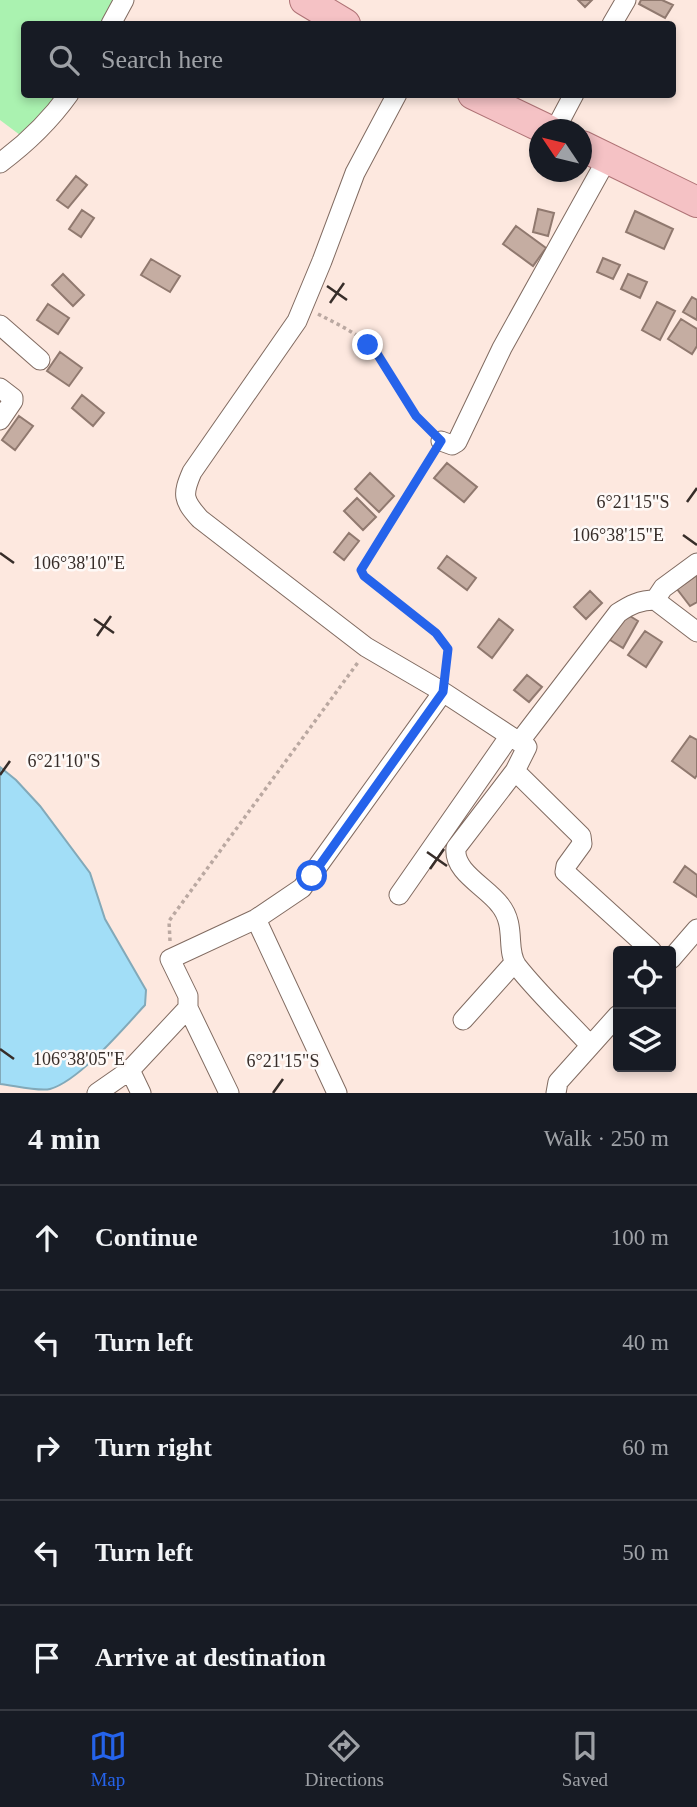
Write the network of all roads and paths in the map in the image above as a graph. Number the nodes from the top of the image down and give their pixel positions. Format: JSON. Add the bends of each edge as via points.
{"nodes":[{"id":1,"x":124,"y":0,"type":"edge"},
{"id":2,"x":305,"y":0,"type":"edge"},
{"id":3,"x":626,"y":0,"type":"edge"},
{"id":4,"x":113,"y":21,"type":"edge"},
{"id":5,"x":340,"y":21,"type":"edge"},
{"id":6,"x":614,"y":21,"type":"edge"},
{"id":7,"x":66,"y":98,"type":"edge"},
{"id":8,"x":395,"y":98,"type":"edge"},
{"id":9,"x":481,"y":98,"type":"edge"},
{"id":10,"x":572,"y":98,"type":"edge"},
{"id":11,"x":561,"y":119,"type":"edge"},
{"id":12,"x":529,"y":121,"type":"edge"},
{"id":13,"x":594,"y":152,"type":"edge"},
{"id":14,"x":0,"y":163,"type":"edge"},
{"id":15,"x":697,"y":202,"type":"edge"},
{"id":16,"x":304,"y":307,"type":"junction"},
{"id":17,"x":0,"y":325,"type":"edge"},
{"id":18,"x":40,"y":360,"type":"dead end"},
{"id":19,"x":0,"y":388,"type":"edge"},
{"id":20,"x":0,"y":420,"type":"edge"},
{"id":21,"x":441,"y":441,"type":"junction"},
{"id":22,"x":697,"y":563,"type":"edge"},
{"id":23,"x":655,"y":600,"type":"junction"},
{"id":24,"x":697,"y":632,"type":"edge"},
{"id":25,"x":366,"y":647,"type":"junction"},
{"id":26,"x":443,"y":692,"type":"junction"},
{"id":27,"x":515,"y":739,"type":"junction"},
{"id":28,"x":515,"y":771,"type":"junction"},
{"id":29,"x":399,"y":895,"type":"dead end"},
{"id":30,"x":256,"y":919,"type":"junction"},
{"id":31,"x":697,"y":929,"type":"edge"},
{"id":32,"x":646,"y":946,"type":"edge"},
{"id":33,"x":676,"y":953,"type":"edge"},
{"id":34,"x":170,"y":959,"type":"junction"},
{"id":35,"x":514,"y":963,"type":"junction"},
{"id":36,"x":188,"y":1007,"type":"junction"},
{"id":37,"x":463,"y":1020,"type":"dead end"},
{"id":38,"x":613,"y":1020,"type":"edge"},
{"id":39,"x":590,"y":1045,"type":"junction"},
{"id":40,"x":130,"y":1070,"type":"junction"},
{"id":41,"x":97,"y":1093,"type":"edge"},
{"id":42,"x":141,"y":1093,"type":"edge"},
{"id":43,"x":229,"y":1093,"type":"edge"},
{"id":44,"x":337,"y":1093,"type":"edge"},
{"id":45,"x":556,"y":1093,"type":"edge"}],
"edges":[{"from":1,"to":4,"type":"street"},
{"from":2,"to":5,"type":"main road"},
{"from":3,"to":6,"type":"street"},
{"from":7,"to":14,"type":"street","via":[[27,142]]},
{"from":8,"to":16,"type":"street","via":[[355,173]]},
{"from":9,"to":12,"type":"main road"},
{"from":10,"to":11,"type":"street"},
{"from":13,"to":15,"type":"main road"},
{"from":13,"to":21,"type":"street","via":[[457,442]]},
{"from":16,"to":21,"type":"path","via":[[358,335],[376,352],[416,416]]},
{"from":16,"to":25,"type":"street","via":[[192,472],[184,489],[186,504]]},
{"from":17,"to":18,"type":"street"},
{"from":19,"to":20,"type":"street","via":[[13,398]]},
{"from":21,"to":26,"type":"path","via":[[361,570],[443,640],[448,649]]},
{"from":22,"to":23,"type":"street","via":[[663,587]]},
{"from":23,"to":24,"type":"street"},
{"from":23,"to":27,"type":"street","via":[[630,605],[618,613]]},
{"from":25,"to":26,"type":"street"},
{"from":25,"to":34,"type":"path","via":[[356,667],[169,921]]},
{"from":26,"to":27,"type":"street"},
{"from":26,"to":30,"type":"street","via":[[307,883]]},
{"from":27,"to":28,"type":"street","via":[[527,747]]},
{"from":27,"to":29,"type":"street"},
{"from":28,"to":32,"type":"street","via":[[582,836],[565,872]]},
{"from":28,"to":35,"type":"street","via":[[456,848],[455,858],[508,914]]},
{"from":30,"to":34,"type":"street"},
{"from":30,"to":44,"type":"street"},
{"from":31,"to":33,"type":"street"},
{"from":34,"to":36,"type":"street","via":[[188,996]]},
{"from":35,"to":37,"type":"street"},
{"from":35,"to":39,"type":"street"},
{"from":36,"to":40,"type":"street"},
{"from":36,"to":43,"type":"street"},
{"from":38,"to":39,"type":"street"},
{"from":39,"to":45,"type":"street","via":[[558,1082]]},
{"from":40,"to":41,"type":"street"},
{"from":40,"to":42,"type":"street"}]}
